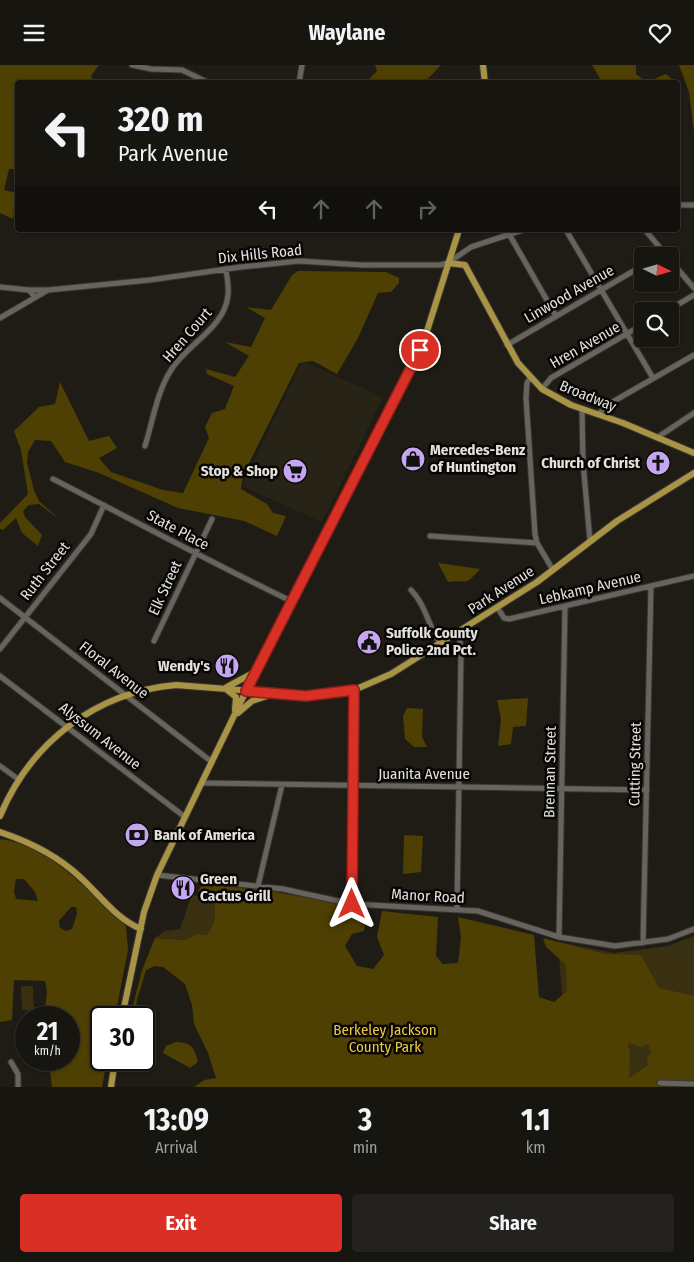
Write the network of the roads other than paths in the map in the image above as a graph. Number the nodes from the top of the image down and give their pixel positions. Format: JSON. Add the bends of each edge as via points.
{"nodes":[{"id":1,"x":132,"y":65,"type":"edge"},
{"id":2,"x":302,"y":65,"type":"edge"},
{"id":3,"x":483,"y":65,"type":"edge"},
{"id":4,"x":203,"y":80,"type":"edge"},
{"id":5,"x":300,"y":80,"type":"edge"},
{"id":6,"x":485,"y":80,"type":"edge"},
{"id":7,"x":680,"y":205,"type":"edge"},
{"id":8,"x":694,"y":205,"type":"edge"},
{"id":9,"x":458,"y":232,"type":"edge"},
{"id":10,"x":516,"y":232,"type":"edge"},
{"id":11,"x":567,"y":232,"type":"edge"},
{"id":12,"x":647,"y":232,"type":"edge"},
{"id":13,"x":509,"y":234,"type":"junction"},
{"id":14,"x":660,"y":247,"type":"edge"},
{"id":15,"x":448,"y":263,"type":"junction"},
{"id":16,"x":226,"y":269,"type":"junction"},
{"id":17,"x":634,"y":270,"type":"edge"},
{"id":18,"x":679,"y":270,"type":"edge"},
{"id":19,"x":0,"y":287,"type":"edge"},
{"id":20,"x":694,"y":288,"type":"edge"},
{"id":21,"x":28,"y":290,"type":"junction"},
{"id":22,"x":48,"y":290,"type":"junction"},
{"id":23,"x":601,"y":291,"type":"junction"},
{"id":24,"x":694,"y":295,"type":"edge"},
{"id":25,"x":35,"y":297,"type":"junction"},
{"id":26,"x":679,"y":304,"type":"edge"},
{"id":27,"x":556,"y":316,"type":"junction"},
{"id":28,"x":0,"y":318,"type":"edge"},
{"id":29,"x":634,"y":330,"type":"edge"},
{"id":30,"x":627,"y":335,"type":"junction"},
{"id":31,"x":508,"y":345,"type":"junction"},
{"id":32,"x":694,"y":355,"type":"edge"},
{"id":33,"x":530,"y":377,"type":"junction"},
{"id":34,"x":653,"y":378,"type":"junction"},
{"id":35,"x":542,"y":389,"type":"junction"},
{"id":36,"x":582,"y":409,"type":"junction"},
{"id":37,"x":694,"y":413,"type":"edge"},
{"id":38,"x":598,"y":414,"type":"junction"},
{"id":39,"x":658,"y":437,"type":"junction"},
{"id":40,"x":145,"y":445,"type":"dead end"},
{"id":41,"x":694,"y":453,"type":"edge"},
{"id":42,"x":694,"y":473,"type":"edge"},
{"id":43,"x":53,"y":479,"type":"dead end"},
{"id":44,"x":104,"y":505,"type":"junction"},
{"id":45,"x":212,"y":519,"type":"dead end"},
{"id":46,"x":430,"y":537,"type":"dead end"},
{"id":47,"x":590,"y":541,"type":"junction"},
{"id":48,"x":537,"y":543,"type":"junction"},
{"id":49,"x":195,"y":553,"type":"junction"},
{"id":50,"x":553,"y":570,"type":"junction"},
{"id":51,"x":694,"y":576,"type":"edge"},
{"id":52,"x":651,"y":587,"type":"junction"},
{"id":53,"x":411,"y":590,"type":"dead end"},
{"id":54,"x":0,"y":598,"type":"edge"},
{"id":55,"x":293,"y":602,"type":"junction"},
{"id":56,"x":497,"y":607,"type":"junction"},
{"id":57,"x":565,"y":607,"type":"junction"},
{"id":58,"x":25,"y":617,"type":"junction"},
{"id":59,"x":459,"y":631,"type":"junction"},
{"id":60,"x":154,"y":641,"type":"dead end"},
{"id":61,"x":440,"y":643,"type":"junction"},
{"id":62,"x":0,"y":649,"type":"edge"},
{"id":63,"x":258,"y":670,"type":"junction"},
{"id":64,"x":0,"y":675,"type":"edge"},
{"id":65,"x":223,"y":688,"type":"junction"},
{"id":66,"x":354,"y":690,"type":"junction"},
{"id":67,"x":246,"y":691,"type":"junction"},
{"id":68,"x":126,"y":695,"type":"junction"},
{"id":69,"x":282,"y":695,"type":"junction"},
{"id":70,"x":232,"y":720,"type":"junction"},
{"id":71,"x":67,"y":726,"type":"junction"},
{"id":72,"x":212,"y":762,"type":"junction"},
{"id":73,"x":0,"y":766,"type":"edge"},
{"id":74,"x":18,"y":779,"type":"junction"},
{"id":75,"x":202,"y":783,"type":"junction"},
{"id":76,"x":282,"y":785,"type":"junction"},
{"id":77,"x":352,"y":786,"type":"junction"},
{"id":78,"x":460,"y":786,"type":"junction"},
{"id":79,"x":562,"y":789,"type":"junction"},
{"id":80,"x":647,"y":790,"type":"junction"},
{"id":81,"x":0,"y":815,"type":"edge"},
{"id":82,"x":185,"y":817,"type":"junction"},
{"id":83,"x":0,"y":832,"type":"edge"},
{"id":84,"x":157,"y":875,"type":"junction"},
{"id":85,"x":258,"y":886,"type":"junction"},
{"id":86,"x":352,"y":904,"type":"junction"},
{"id":87,"x":458,"y":909,"type":"junction"},
{"id":88,"x":141,"y":929,"type":"junction"},
{"id":89,"x":694,"y":929,"type":"edge"},
{"id":90,"x":559,"y":937,"type":"junction"},
{"id":91,"x":643,"y":943,"type":"junction"},
{"id":92,"x":124,"y":1006,"type":"edge"},
{"id":93,"x":11,"y":1062,"type":"dead end"},
{"id":94,"x":113,"y":1071,"type":"edge"},
{"id":95,"x":660,"y":1083,"type":"dead end"},
{"id":96,"x":694,"y":1084,"type":"edge"},
{"id":97,"x":18,"y":1087,"type":"edge"},
{"id":98,"x":111,"y":1087,"type":"edge"}],
"edges":[{"from":1,"to":4,"type":"street","via":[[182,70]]},
{"from":2,"to":5,"type":"street"},
{"from":3,"to":6,"type":"main road"},
{"from":7,"to":8,"type":"street"},
{"from":9,"to":15,"type":"main road"},
{"from":10,"to":13,"type":"street"},
{"from":11,"to":23,"type":"street"},
{"from":12,"to":14,"type":"street"},
{"from":13,"to":15,"type":"street","via":[[468,248]]},
{"from":13,"to":27,"type":"street"},
{"from":15,"to":16,"type":"street","name":"Dix Hills Road","via":[[362,265],[299,261]]},
{"from":15,"to":31,"type":"main road","name":"Broadway","via":[[465,265]]},
{"from":15,"to":55,"type":"main road","via":[[420,350]]},
{"from":16,"to":22,"type":"street","name":"Dix Hills Road"},
{"from":16,"to":40,"type":"street","name":"Hren Court","via":[[228,296],[225,310],[172,369],[164,383]]},
{"from":17,"to":23,"type":"street","name":"Linwood Avenue"},
{"from":18,"to":20,"type":"street"},
{"from":19,"to":21,"type":"street"},
{"from":21,"to":22,"type":"street"},
{"from":21,"to":25,"type":"street"},
{"from":22,"to":25,"type":"street","name":"Dix Hills Road"},
{"from":23,"to":27,"type":"street","name":"Linwood Avenue"},
{"from":23,"to":30,"type":"street"},
{"from":24,"to":26,"type":"street"},
{"from":25,"to":28,"type":"street","name":"Dix Hills Road"},
{"from":27,"to":31,"type":"street","name":"Linwood Avenue"},
{"from":29,"to":30,"type":"street","name":"Hren Avenue"},
{"from":30,"to":34,"type":"street"},
{"from":30,"to":35,"type":"street","name":"Hren Avenue","via":[[551,378]]},
{"from":31,"to":33,"type":"main road","name":"Broadway"},
{"from":32,"to":34,"type":"street"},
{"from":33,"to":35,"type":"main road","name":"Broadway"},
{"from":33,"to":48,"type":"street","via":[[526,398]]},
{"from":34,"to":38,"type":"street"},
{"from":35,"to":36,"type":"main road","name":"Broadway"},
{"from":36,"to":38,"type":"main road","name":"Broadway"},
{"from":36,"to":47,"type":"street"},
{"from":37,"to":39,"type":"street"},
{"from":38,"to":39,"type":"main road","name":"Broadway"},
{"from":39,"to":41,"type":"main road","name":"Broadway"},
{"from":42,"to":47,"type":"main road","name":"Park Avenue","via":[[652,497]]},
{"from":43,"to":44,"type":"street","name":"State Place"},
{"from":44,"to":49,"type":"street","name":"State Place"},
{"from":44,"to":58,"type":"street","name":"Ruth Street","via":[[91,534]]},
{"from":45,"to":49,"type":"street","name":"Elk Street"},
{"from":46,"to":48,"type":"street"},
{"from":47,"to":50,"type":"main road","name":"Park Avenue"},
{"from":48,"to":50,"type":"street"},
{"from":49,"to":55,"type":"street","name":"State Place"},
{"from":49,"to":60,"type":"street","name":"Elk Street"},
{"from":50,"to":56,"type":"main road","name":"Park Avenue"},
{"from":51,"to":52,"type":"street","name":"Lebkamp Avenue"},
{"from":52,"to":57,"type":"street","name":"Lebkamp Avenue"},
{"from":52,"to":80,"type":"street","name":"Cutting Street"},
{"from":53,"to":61,"type":"street","via":[[422,603],[428,623]]},
{"from":54,"to":58,"type":"street","name":"Floral Avenue"},
{"from":55,"to":63,"type":"main road"},
{"from":56,"to":57,"type":"street","name":"Lebkamp Avenue","via":[[504,618],[509,619]]},
{"from":56,"to":59,"type":"main road","name":"Park Avenue"},
{"from":57,"to":79,"type":"street","name":"Brennan Street"},
{"from":58,"to":62,"type":"street","name":"Ruth Street"},
{"from":58,"to":68,"type":"street","name":"Floral Avenue"},
{"from":59,"to":61,"type":"main road","name":"Park Avenue"},
{"from":59,"to":78,"type":"street"},
{"from":61,"to":66,"type":"main road","name":"Park Avenue","via":[[391,674]]},
{"from":63,"to":65,"type":"main road"},
{"from":63,"to":67,"type":"main road"},
{"from":64,"to":71,"type":"street","name":"Alyssum Avenue"},
{"from":65,"to":67,"type":"main road","name":"Park Avenue"},
{"from":65,"to":68,"type":"main road","name":"Park Avenue","via":[[176,685]]},
{"from":65,"to":70,"type":"main road","via":[[236,697]]},
{"from":66,"to":69,"type":"main road","name":"Park Avenue","via":[[319,696]]},
{"from":66,"to":77,"type":"street"},
{"from":67,"to":69,"type":"main road","name":"Park Avenue"},
{"from":67,"to":70,"type":"main road"},
{"from":68,"to":71,"type":"main road","name":"Park Avenue","via":[[92,710]]},
{"from":68,"to":72,"type":"street","name":"Floral Avenue"},
{"from":69,"to":70,"type":"main road","via":[[256,699]]},
{"from":70,"to":72,"type":"main road"},
{"from":71,"to":74,"type":"main road","name":"Park Avenue","via":[[44,747]]},
{"from":71,"to":82,"type":"street","name":"Alyssum Avenue"},
{"from":72,"to":75,"type":"main road"},
{"from":73,"to":74,"type":"street"},
{"from":74,"to":81,"type":"main road","name":"Park Avenue"},
{"from":75,"to":76,"type":"street","name":"Juanita Avenue"},
{"from":75,"to":82,"type":"main road"},
{"from":76,"to":77,"type":"street","name":"Juanita Avenue"},
{"from":76,"to":85,"type":"street"},
{"from":77,"to":78,"type":"street","name":"Juanita Avenue"},
{"from":77,"to":86,"type":"street"},
{"from":78,"to":79,"type":"street","name":"Juanita Avenue"},
{"from":78,"to":87,"type":"street"},
{"from":79,"to":80,"type":"street","name":"Juanita Avenue"},
{"from":79,"to":90,"type":"street","name":"Brennan Street"},
{"from":80,"to":91,"type":"street","name":"Cutting Street"},
{"from":82,"to":84,"type":"main road"},
{"from":83,"to":88,"type":"main road","via":[[34,845],[69,867],[131,925]]},
{"from":84,"to":85,"type":"street","name":"Manor Road"},
{"from":84,"to":88,"type":"main road"},
{"from":85,"to":86,"type":"street","name":"Manor Road"},
{"from":86,"to":87,"type":"street","name":"Manor Road"},
{"from":87,"to":90,"type":"street","name":"Manor Road","via":[[478,911]]},
{"from":88,"to":92,"type":"main road"},
{"from":89,"to":91,"type":"street","name":"Manor Road","via":[[668,939]]},
{"from":90,"to":91,"type":"street","name":"Manor Road","via":[[614,945]]},
{"from":93,"to":97,"type":"street","via":[[18,1074]]},
{"from":94,"to":98,"type":"main road"},
{"from":95,"to":96,"type":"street"}]}
